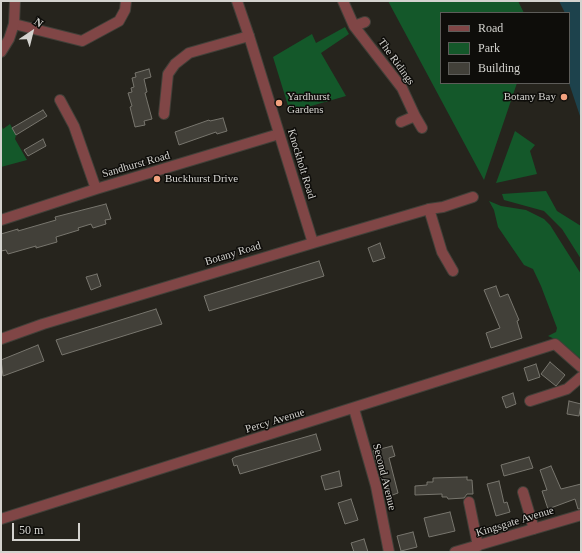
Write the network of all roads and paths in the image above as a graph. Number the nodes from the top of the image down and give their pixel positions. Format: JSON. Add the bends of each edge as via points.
{"nodes":[{"id":1,"x":15,"y":1,"type":"edge"},
{"id":2,"x":126,"y":1,"type":"edge"},
{"id":3,"x":237,"y":1,"type":"edge"},
{"id":4,"x":343,"y":1,"type":"edge"},
{"id":5,"x":365,"y":22,"type":"dead end"},
{"id":6,"x":14,"y":24,"type":"junction"},
{"id":7,"x":354,"y":26,"type":"junction"},
{"id":8,"x":249,"y":36,"type":"junction"},
{"id":9,"x":1,"y":52,"type":"edge"},
{"id":10,"x":60,"y":100,"type":"dead end"},
{"id":11,"x":164,"y":114,"type":"dead end"},
{"id":12,"x":415,"y":116,"type":"junction"},
{"id":13,"x":402,"y":122,"type":"dead end"},
{"id":14,"x":422,"y":128,"type":"dead end"},
{"id":15,"x":279,"y":134,"type":"junction"},
{"id":16,"x":96,"y":189,"type":"junction"},
{"id":17,"x":473,"y":197,"type":"dead end"},
{"id":18,"x":429,"y":209,"type":"junction"},
{"id":19,"x":1,"y":220,"type":"edge"},
{"id":20,"x":313,"y":243,"type":"junction"},
{"id":21,"x":453,"y":271,"type":"dead end"},
{"id":22,"x":1,"y":339,"type":"edge"},
{"id":23,"x":581,"y":367,"type":"edge"},
{"id":24,"x":581,"y":377,"type":"edge"},
{"id":25,"x":530,"y":401,"type":"dead end"},
{"id":26,"x":354,"y":409,"type":"junction"},
{"id":27,"x":523,"y":490,"type":"dead end"},
{"id":28,"x":469,"y":502,"type":"dead end"},
{"id":29,"x":581,"y":515,"type":"edge"},
{"id":30,"x":1,"y":519,"type":"edge"},
{"id":31,"x":534,"y":529,"type":"junction"},
{"id":32,"x":478,"y":546,"type":"junction"},
{"id":33,"x":389,"y":552,"type":"edge"},
{"id":34,"x":455,"y":552,"type":"edge"}],
"edges":[{"from":1,"to":6,"type":"street"},
{"from":2,"to":6,"type":"street","via":[[125,10],[119,21],[82,40]]},
{"from":3,"to":8,"type":"street","name":"Knockholt Road"},
{"from":4,"to":7,"type":"street","name":"The Ridings"},
{"from":5,"to":7,"type":"street"},
{"from":6,"to":9,"type":"street"},
{"from":7,"to":12,"type":"street","name":"The Ridings","via":[[402,88]]},
{"from":8,"to":11,"type":"street","via":[[189,53],[175,64],[168,74]]},
{"from":8,"to":15,"type":"street","name":"Knockholt Road"},
{"from":10,"to":16,"type":"street","via":[[74,126]]},
{"from":12,"to":13,"type":"street"},
{"from":12,"to":14,"type":"street","name":"The Ridings"},
{"from":15,"to":16,"type":"street","name":"Sandhurst Road"},
{"from":15,"to":20,"type":"street","name":"Knockholt Road"},
{"from":16,"to":19,"type":"street","name":"Sandhurst Road"},
{"from":17,"to":18,"type":"street","name":"Botany Road"},
{"from":18,"to":20,"type":"street","name":"Botany Road"},
{"from":18,"to":21,"type":"street","via":[[442,252]]},
{"from":20,"to":22,"type":"street","name":"Botany Road"},
{"from":23,"to":26,"type":"street","name":"Percy Avenue","via":[[554,344]]},
{"from":24,"to":25,"type":"street","via":[[567,389]]},
{"from":26,"to":30,"type":"street","name":"Percy Avenue"},
{"from":26,"to":33,"type":"street","name":"Second Avenue","via":[[376,486]]},
{"from":27,"to":31,"type":"street"},
{"from":28,"to":32,"type":"street"},
{"from":29,"to":31,"type":"street","name":"Kingsgate Avenue"},
{"from":31,"to":32,"type":"street","name":"Kingsgate Avenue"},
{"from":32,"to":34,"type":"street","name":"Kingsgate Avenue"}]}
